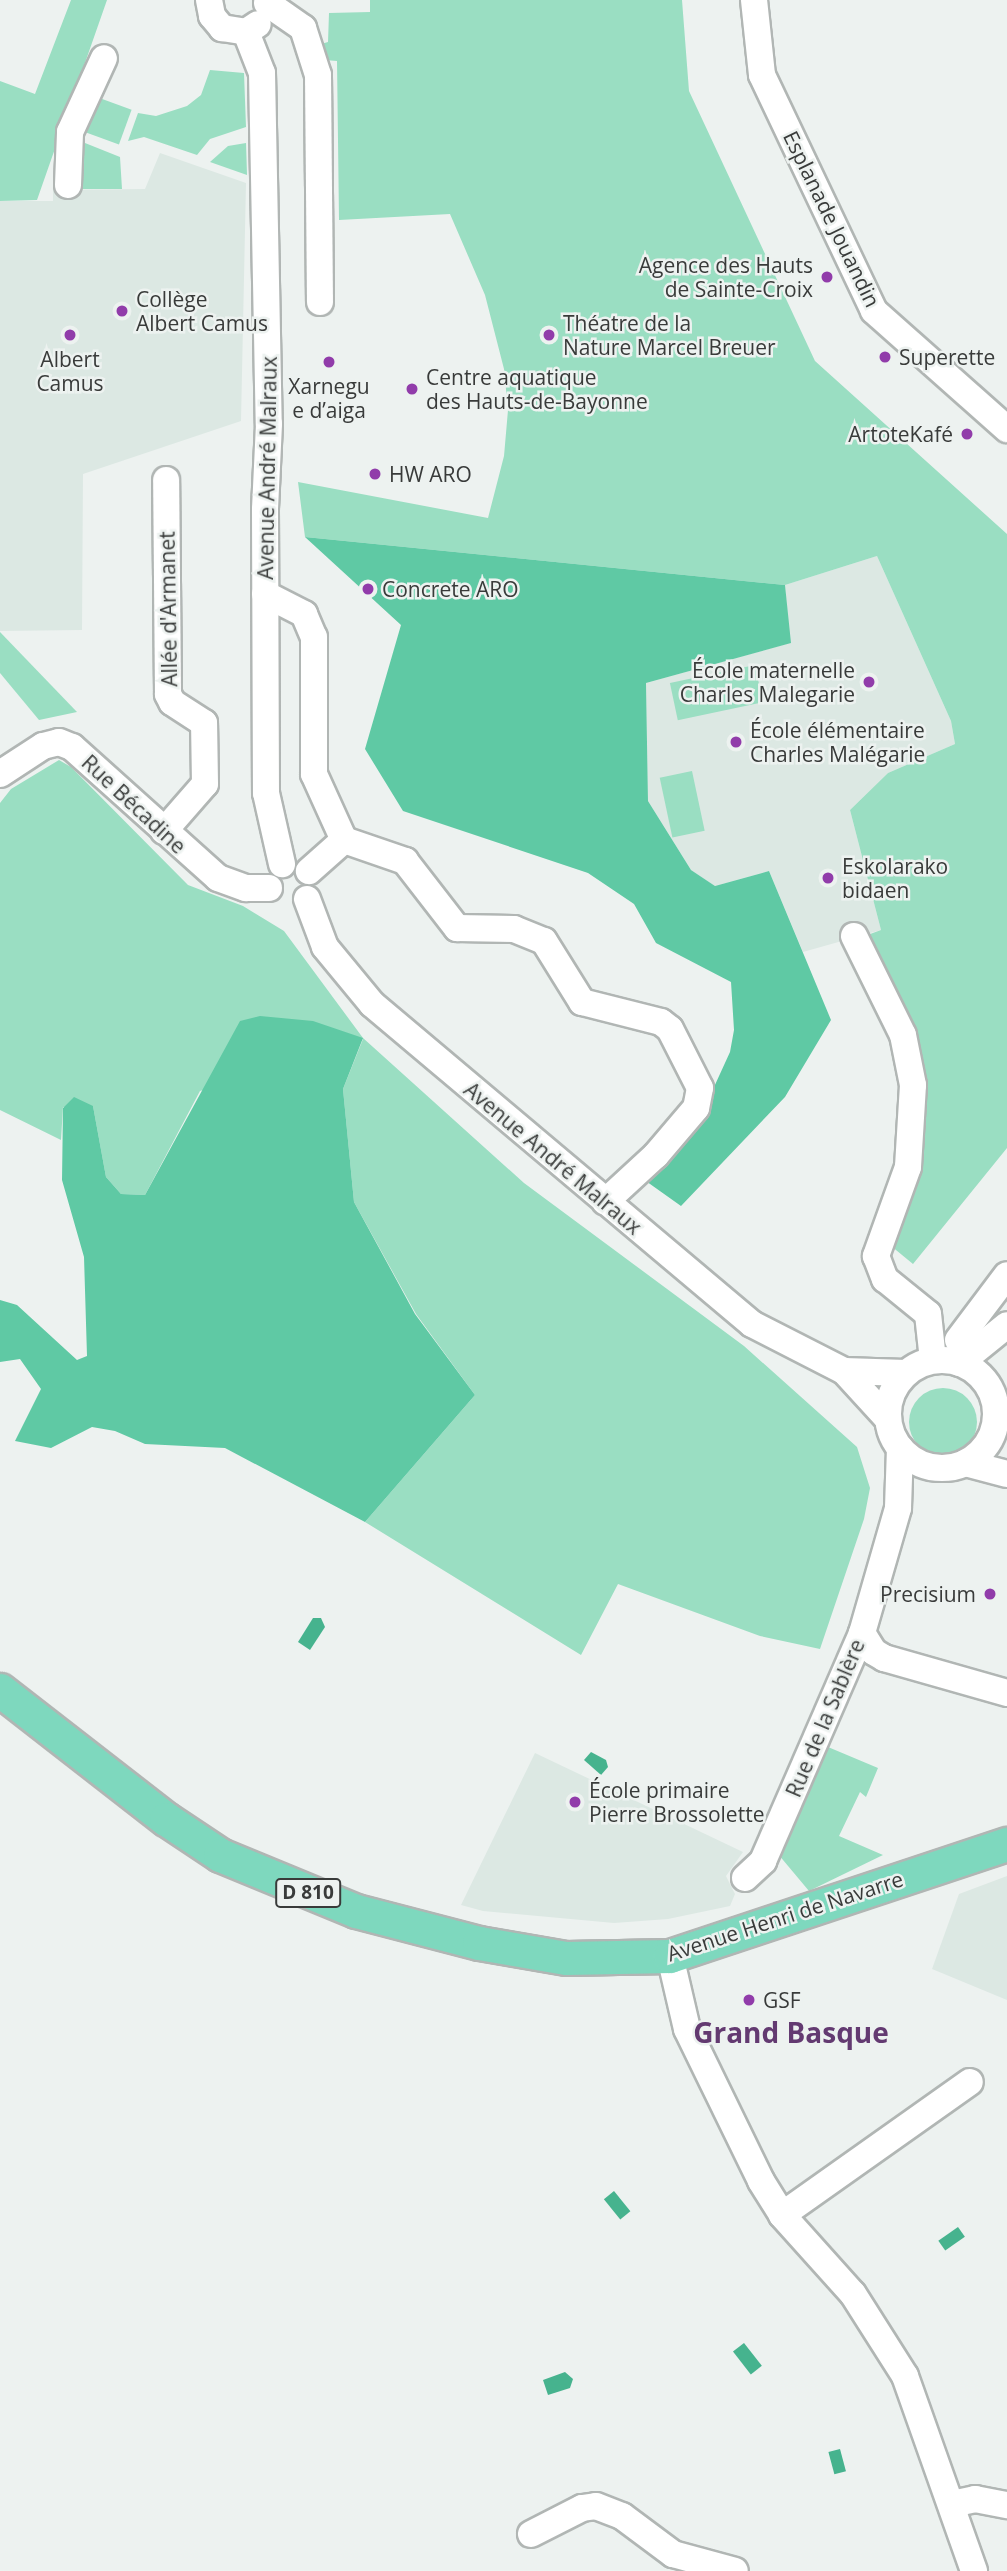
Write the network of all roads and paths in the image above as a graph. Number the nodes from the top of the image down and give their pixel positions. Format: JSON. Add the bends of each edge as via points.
{"nodes":[{"id":1,"x":208,"y":0,"type":"edge"},
{"id":2,"x":754,"y":0,"type":"edge"},
{"id":3,"x":267,"y":2,"type":"edge"},
{"id":4,"x":246,"y":32,"type":"junction"},
{"id":5,"x":104,"y":58,"type":"dead end"},
{"id":6,"x":68,"y":185,"type":"dead end"},
{"id":7,"x":320,"y":302,"type":"dead end"},
{"id":8,"x":1007,"y":429,"type":"edge"},
{"id":9,"x":166,"y":480,"type":"dead end"},
{"id":10,"x":264,"y":594,"type":"junction"},
{"id":11,"x":0,"y":774,"type":"edge"},
{"id":12,"x":164,"y":831,"type":"junction"},
{"id":13,"x":344,"y":840,"type":"junction"},
{"id":14,"x":282,"y":864,"type":"junction"},
{"id":15,"x":309,"y":871,"type":"junction"},
{"id":16,"x":270,"y":888,"type":"junction"},
{"id":17,"x":299,"y":903,"type":"junction"},
{"id":18,"x":854,"y":936,"type":"dead end"},
{"id":19,"x":605,"y":1202,"type":"junction"},
{"id":20,"x":1007,"y":1275,"type":"edge"},
{"id":21,"x":1004,"y":1330,"type":"edge"},
{"id":22,"x":959,"y":1351,"type":"junction"},
{"id":23,"x":933,"y":1360,"type":"junction"},
{"id":24,"x":844,"y":1371,"type":"junction"},
{"id":25,"x":906,"y":1373,"type":"junction"},
{"id":26,"x":989,"y":1388,"type":"junction"},
{"id":27,"x":888,"y":1419,"type":"junction"},
{"id":28,"x":994,"y":1430,"type":"junction"},
{"id":29,"x":900,"y":1448,"type":"junction"},
{"id":30,"x":1007,"y":1454,"type":"edge"},
{"id":31,"x":954,"y":1466,"type":"junction"},
{"id":32,"x":1007,"y":1474,"type":"edge"},
{"id":33,"x":898,"y":1508,"type":"junction"},
{"id":34,"x":862,"y":1633,"type":"junction"},
{"id":35,"x":0,"y":1690,"type":"edge"},
{"id":36,"x":1007,"y":1693,"type":"edge"},
{"id":37,"x":1007,"y":1844,"type":"edge"},
{"id":38,"x":745,"y":1878,"type":"dead end"},
{"id":39,"x":670,"y":1956,"type":"junction"},
{"id":40,"x":970,"y":2082,"type":"dead end"},
{"id":41,"x":782,"y":2215,"type":"junction"},
{"id":42,"x":952,"y":2504,"type":"junction"},
{"id":43,"x":1007,"y":2505,"type":"edge"},
{"id":44,"x":531,"y":2534,"type":"dead end"},
{"id":45,"x":734,"y":2571,"type":"edge"},
{"id":46,"x":974,"y":2571,"type":"edge"}],
"edges":[{"from":1,"to":4,"type":"street","via":[[216,23],[233,33]]},
{"from":2,"to":8,"type":"street","name":"Esplanade Jouandin","via":[[762,75],[874,311]]},
{"from":3,"to":4,"type":"street","via":[[261,21]]},
{"from":3,"to":7,"type":"street","via":[[303,28],[318,75]]},
{"from":4,"to":10,"type":"street","name":"Avenue André Malraux","via":[[262,73],[269,411]]},
{"from":5,"to":6,"type":"street","via":[[70,132]]},
{"from":9,"to":12,"type":"street","name":"Allée d'Armanet","via":[[168,694],[172,702],[204,723],[205,784]]},
{"from":10,"to":13,"type":"street","via":[[291,605],[312,625],[314,774]]},
{"from":10,"to":14,"type":"street","name":"Avenue André Malraux","via":[[267,793]]},
{"from":11,"to":12,"type":"street","name":"Rue Bécadine","via":[[43,746],[60,742],[72,747]]},
{"from":12,"to":16,"type":"street","name":"Rue Bécadine","via":[[218,878],[246,888]]},
{"from":13,"to":15,"type":"street"},
{"from":13,"to":19,"type":"street","via":[[405,861],[457,928],[514,929],[544,941],[582,1002],[661,1022],[670,1029],[700,1088],[696,1108],[656,1156]]},
{"from":14,"to":15,"type":"street","via":[[295,862]]},
{"from":14,"to":16,"type":"street","via":[[272,874]]},
{"from":15,"to":17,"type":"street","via":[[313,882]]},
{"from":16,"to":17,"type":"street","via":[[273,897]]},
{"from":17,"to":19,"type":"street","name":"Avenue André Malraux","via":[[372,1004]]},
{"from":18,"to":23,"type":"street","via":[[903,1035],[913,1085],[908,1167],[876,1256],[885,1279],[928,1314]]},
{"from":19,"to":24,"type":"street","name":"Avenue André Malraux","via":[[752,1324]]},
{"from":20,"to":22,"type":"street"},
{"from":21,"to":22,"type":"street"},
{"from":21,"to":26,"type":"street"},
{"from":22,"to":23,"type":"street"},
{"from":22,"to":26,"type":"street"},
{"from":23,"to":25,"type":"street"},
{"from":24,"to":25,"type":"street","name":"Avenue André Malraux"},
{"from":24,"to":27,"type":"street","name":"Avenue André Malraux"},
{"from":25,"to":27,"type":"street","via":[[889,1402]]},
{"from":26,"to":28,"type":"street","via":[[996,1407]]},
{"from":27,"to":29,"type":"street"},
{"from":28,"to":30,"type":"street"},
{"from":28,"to":31,"type":"street","via":[[987,1444]]},
{"from":29,"to":31,"type":"street","via":[[919,1462]]},
{"from":29,"to":33,"type":"street","name":"Rue de la Sablère"},
{"from":31,"to":32,"type":"street"},
{"from":31,"to":33,"type":"street"},
{"from":33,"to":34,"type":"street","name":"Rue de la Sablère"},
{"from":34,"to":36,"type":"street","via":[[874,1652],[884,1658]]},
{"from":34,"to":38,"type":"street","name":"Rue de la Sablère","via":[[763,1861]]},
{"from":35,"to":39,"type":"main road","name":"Avenue Henri de Navarre","number":"D 810","via":[[166,1819],[220,1855],[286,1885],[356,1911],[479,1943],[566,1958]]},
{"from":37,"to":39,"type":"main road","name":"Avenue Henri de Navarre","number":"D 810"},
{"from":39,"to":41,"type":"street","via":[[687,2029]]},
{"from":40,"to":41,"type":"street"},
{"from":41,"to":42,"type":"street","via":[[853,2294],[881,2334],[905,2376]]},
{"from":42,"to":43,"type":"street","via":[[975,2499]]},
{"from":42,"to":46,"type":"street"},
{"from":44,"to":45,"type":"street","via":[[582,2508],[596,2506],[622,2516],[673,2554]]}]}
